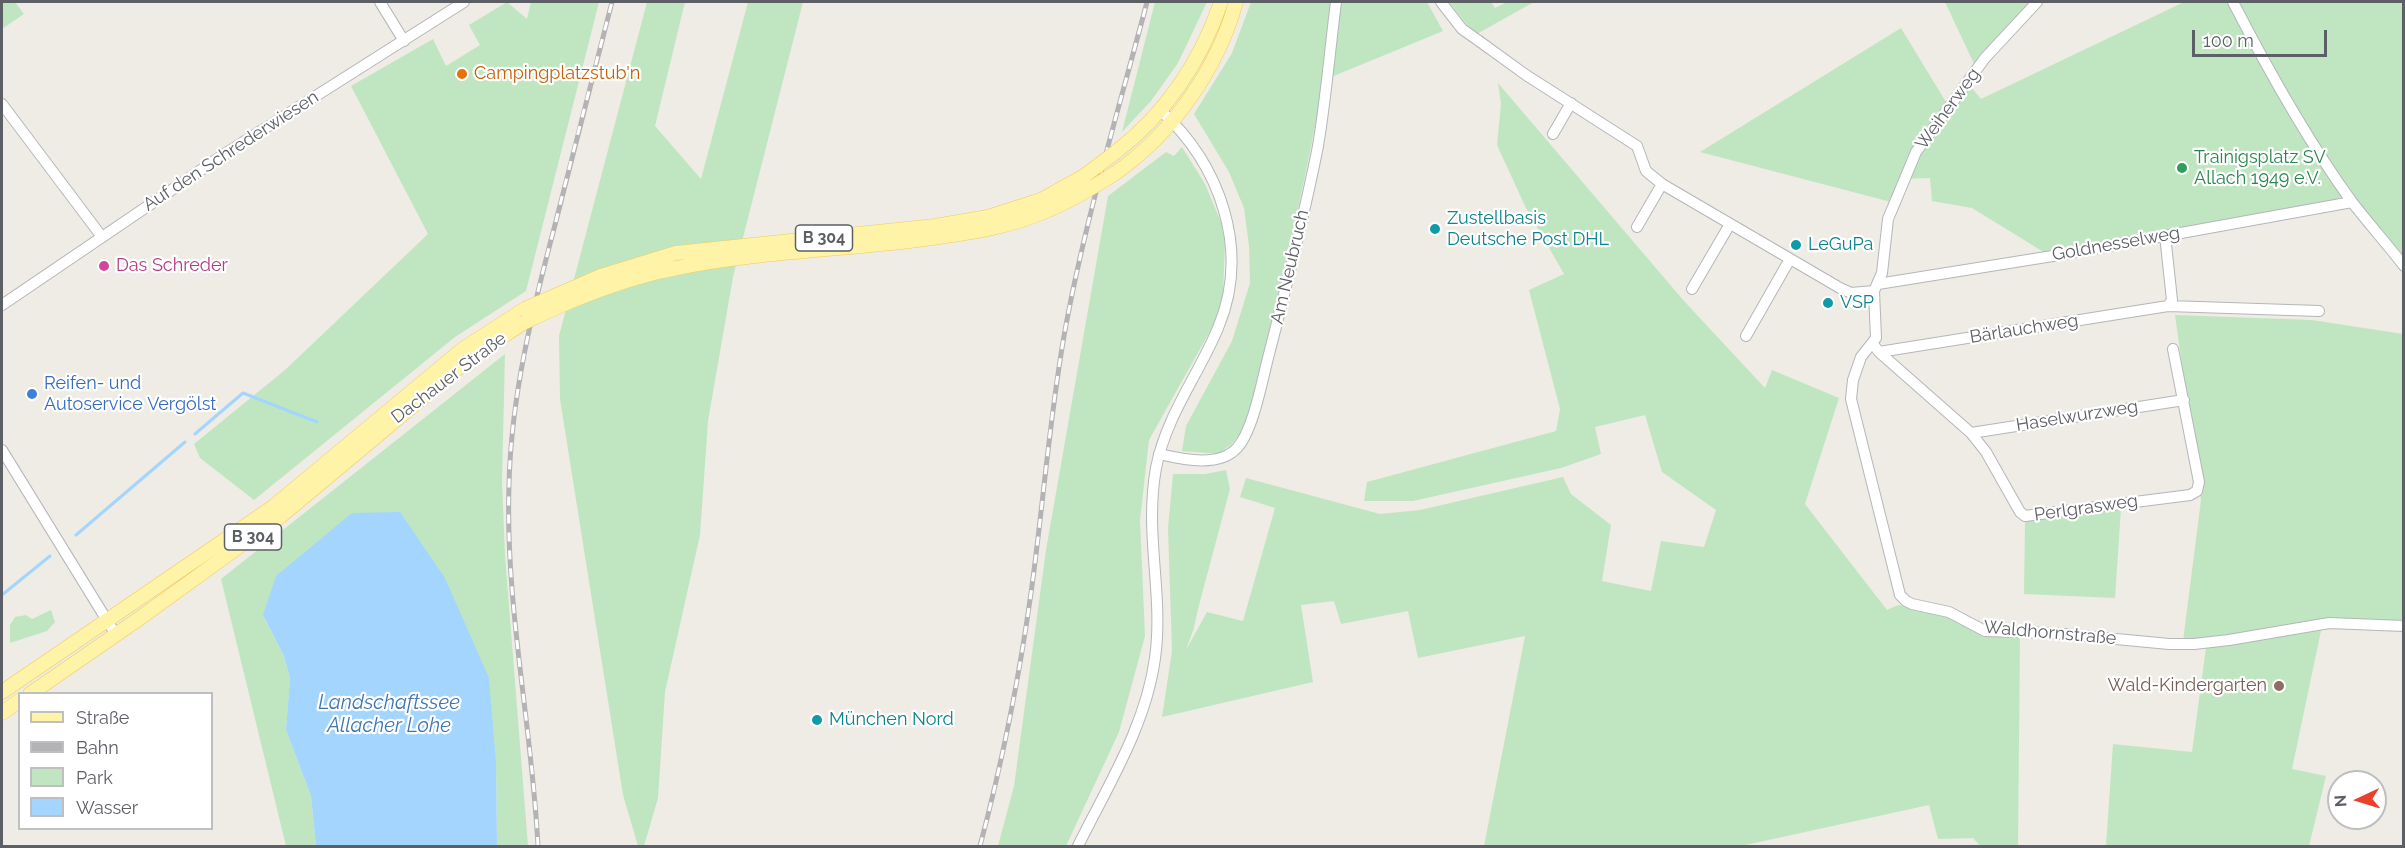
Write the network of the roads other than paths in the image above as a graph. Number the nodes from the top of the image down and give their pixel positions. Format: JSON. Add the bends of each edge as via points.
{"nodes":[{"id":1,"x":380,"y":2,"type":"edge"},
{"id":2,"x":464,"y":2,"type":"edge"},
{"id":3,"x":1221,"y":2,"type":"edge"},
{"id":4,"x":1236,"y":2,"type":"edge"},
{"id":5,"x":1336,"y":2,"type":"edge"},
{"id":6,"x":1442,"y":2,"type":"edge"},
{"id":7,"x":2037,"y":2,"type":"edge"},
{"id":8,"x":2233,"y":2,"type":"edge"},
{"id":9,"x":404,"y":41,"type":"junction"},
{"id":10,"x":1571,"y":103,"type":"junction"},
{"id":11,"x":2,"y":104,"type":"edge"},
{"id":12,"x":1160,"y":110,"type":"junction"},
{"id":13,"x":1172,"y":121,"type":"junction"},
{"id":14,"x":1552,"y":135,"type":"dead end"},
{"id":15,"x":1662,"y":184,"type":"junction"},
{"id":16,"x":2352,"y":202,"type":"junction"},
{"id":17,"x":1730,"y":224,"type":"junction"},
{"id":18,"x":1637,"y":227,"type":"dead end"},
{"id":19,"x":2165,"y":235,"type":"junction"},
{"id":20,"x":102,"y":237,"type":"junction"},
{"id":21,"x":1790,"y":259,"type":"junction"},
{"id":22,"x":2403,"y":266,"type":"edge"},
{"id":23,"x":1876,"y":287,"type":"junction"},
{"id":24,"x":1692,"y":290,"type":"dead end"},
{"id":25,"x":2,"y":304,"type":"edge"},
{"id":26,"x":2168,"y":306,"type":"junction"},
{"id":27,"x":2319,"y":311,"type":"dead end"},
{"id":28,"x":524,"y":316,"type":"junction"},
{"id":29,"x":1746,"y":336,"type":"dead end"},
{"id":30,"x":1876,"y":345,"type":"junction"},
{"id":31,"x":2173,"y":349,"type":"dead end"},
{"id":32,"x":2184,"y":400,"type":"junction"},
{"id":33,"x":382,"y":422,"type":"junction"},
{"id":34,"x":1971,"y":433,"type":"junction"},
{"id":35,"x":2,"y":450,"type":"edge"},
{"id":36,"x":1159,"y":453,"type":"junction"},
{"id":37,"x":107,"y":620,"type":"junction"},
{"id":38,"x":2403,"y":627,"type":"edge"},
{"id":39,"x":116,"y":635,"type":"junction"},
{"id":40,"x":2,"y":692,"type":"edge"},
{"id":41,"x":31,"y":692,"type":"edge"},
{"id":42,"x":18,"y":701,"type":"edge"},
{"id":43,"x":2,"y":712,"type":"edge"},
{"id":44,"x":1078,"y":846,"type":"edge"}],
"edges":[{"from":1,"to":9,"type":"street"},
{"from":2,"to":9,"type":"street","name":"Auf den Schrederwiesen"},
{"from":3,"to":12,"type":"main road","name":"Dachauer Straße","number":"B 304","via":[[1202,50]]},
{"from":4,"to":13,"type":"main road","name":"Dachauer Straße","number":"B 304","via":[[1210,64]]},
{"from":5,"to":36,"type":"street","name":"Am Neubruch","via":[[1318,145],[1255,410],[1237,448],[1219,459]]},
{"from":6,"to":10,"type":"street","name":"Goldnesselweg","via":[[1462,29]]},
{"from":7,"to":23,"type":"street","name":"Weiherweg","via":[[1985,58],[1916,152],[1888,219],[1882,273]]},
{"from":8,"to":16,"type":"street","via":[[2298,119]]},
{"from":9,"to":20,"type":"street","name":"Auf den Schrederwiesen","via":[[343,77]]},
{"from":10,"to":14,"type":"street"},
{"from":10,"to":15,"type":"street","name":"Goldnesselweg","via":[[1637,146],[1646,171]]},
{"from":11,"to":20,"type":"street"},
{"from":12,"to":13,"type":"street"},
{"from":12,"to":28,"type":"main road","name":"Dachauer Straße","number":"B 304","bridge":true,"via":[[1116,152],[1041,200],[988,217],[935,225],[676,253],[600,276]]},
{"from":13,"to":28,"type":"main road","name":"Dachauer Straße","number":"B 304","bridge":true,"via":[[1135,159],[1114,174],[1045,212],[1004,225],[949,236],[675,268]]},
{"from":13,"to":36,"type":"street","via":[[1204,163],[1220,195],[1232,263],[1225,310],[1179,401]]},
{"from":15,"to":17,"type":"street","name":"Goldnesselweg"},
{"from":15,"to":18,"type":"street"},
{"from":16,"to":19,"type":"street","name":"Goldnesselweg"},
{"from":16,"to":22,"type":"street"},
{"from":17,"to":21,"type":"street","name":"Goldnesselweg"},
{"from":17,"to":24,"type":"street"},
{"from":19,"to":23,"type":"street","name":"Goldnesselweg"},
{"from":19,"to":26,"type":"street","via":[[2172,300]]},
{"from":20,"to":25,"type":"street","name":"Auf den Schrederwiesen"},
{"from":21,"to":23,"type":"street","name":"Goldnesselweg","via":[[1851,293]]},
{"from":21,"to":29,"type":"street"},
{"from":23,"to":30,"type":"street","name":"Weiherweg"},
{"from":26,"to":27,"type":"street","name":"Bärlauchweg"},
{"from":26,"to":30,"type":"street","name":"Bärlauchweg"},
{"from":28,"to":33,"type":"main road","name":"Dachauer Straße","number":"B 304","via":[[463,349]]},
{"from":30,"to":34,"type":"street","name":"Perlgrasweg"},
{"from":30,"to":38,"type":"street","name":"Waldhornstraße","via":[[1861,357],[1851,399],[1897,584],[1906,601],[1949,612],[1991,632],[2052,633],[2169,644],[2229,640],[2329,623]]},
{"from":31,"to":32,"type":"street"},
{"from":32,"to":34,"type":"street","name":"Haselwurzweg"},
{"from":32,"to":34,"type":"street","name":"Perlgrasweg","via":[[2199,482],[2197,491],[2190,495],[2025,516]]},
{"from":33,"to":37,"type":"main road","name":"Dachauer Straße","number":"B 304","via":[[273,507]]},
{"from":33,"to":39,"type":"main road","name":"Dachauer Straße","number":"B 304","via":[[281,516]]},
{"from":35,"to":37,"type":"street"},
{"from":36,"to":44,"type":"street","via":[[1151,510],[1158,609],[1151,680],[1137,726]]},
{"from":37,"to":39,"type":"street"},
{"from":37,"to":40,"type":"main road","name":"Dachauer Straße","number":"B 304"},
{"from":39,"to":41,"type":"main road","name":"Dachauer Straße","number":"B 304"},
{"from":42,"to":43,"type":"main road"}]}
